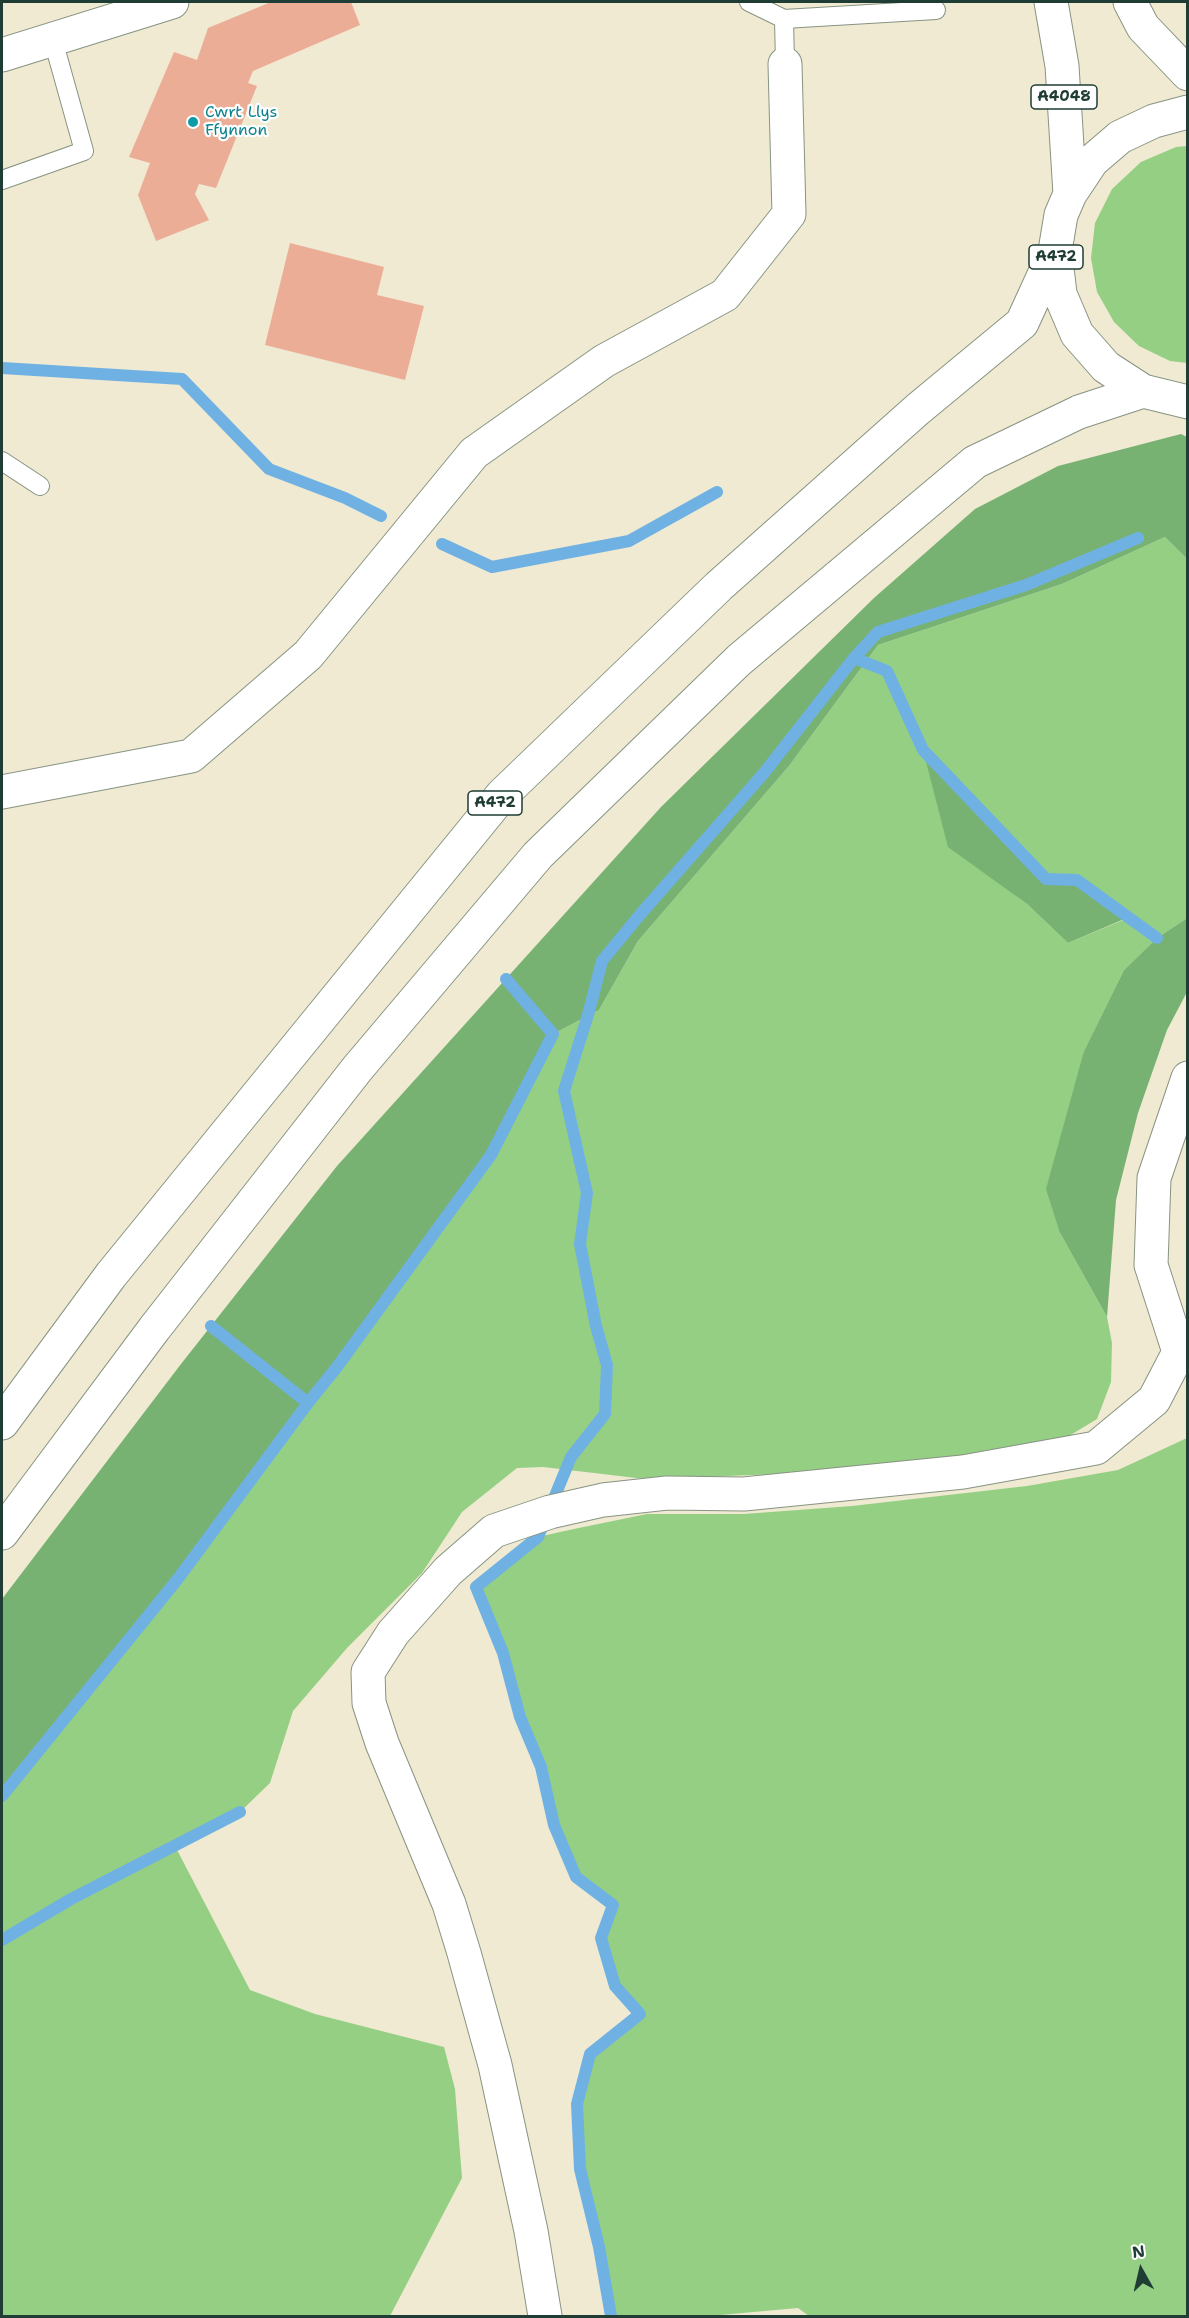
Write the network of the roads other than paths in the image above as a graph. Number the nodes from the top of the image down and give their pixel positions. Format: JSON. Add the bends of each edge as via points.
{"nodes":[{"id":1,"x":172,"y":2,"type":"edge"},
{"id":2,"x":749,"y":2,"type":"edge"},
{"id":3,"x":1051,"y":2,"type":"edge"},
{"id":4,"x":1130,"y":2,"type":"edge"},
{"id":5,"x":936,"y":10,"type":"dead end"},
{"id":6,"x":784,"y":19,"type":"junction"},
{"id":7,"x":53,"y":39,"type":"junction"},
{"id":8,"x":2,"y":55,"type":"edge"},
{"id":9,"x":785,"y":64,"type":"joint"},
{"id":10,"x":1188,"y":74,"type":"edge"},
{"id":11,"x":1188,"y":112,"type":"edge"},
{"id":12,"x":2,"y":180,"type":"edge"},
{"id":13,"x":1070,"y":194,"type":"junction"},
{"id":14,"x":1055,"y":251,"type":"junction"},
{"id":15,"x":1143,"y":391,"type":"junction"},
{"id":16,"x":1188,"y":402,"type":"edge"},
{"id":17,"x":2,"y":461,"type":"edge"},
{"id":18,"x":40,"y":486,"type":"dead end"},
{"id":19,"x":2,"y":792,"type":"edge"},
{"id":20,"x":1188,"y":1078,"type":"edge"},
{"id":21,"x":1183,"y":1354,"type":"edge"},
{"id":22,"x":2,"y":1423,"type":"edge"},
{"id":23,"x":2,"y":1533,"type":"edge"},
{"id":24,"x":545,"y":2316,"type":"edge"}],
"edges":[{"from":1,"to":7,"type":"main road"},
{"from":2,"to":6,"type":"lane"},
{"from":3,"to":13,"type":"main road","number":"A4048","via":[[1062,66]]},
{"from":4,"to":10,"type":"main road","via":[[1143,27]]},
{"from":5,"to":6,"type":"lane"},
{"from":6,"to":9,"type":"lane"},
{"from":7,"to":8,"type":"main road"},
{"from":7,"to":12,"type":"lane","via":[[84,151]]},
{"from":9,"to":19,"type":"main road","via":[[789,214],[725,295],[603,361],[474,453],[308,656],[191,756]]},
{"from":11,"to":13,"type":"main road","number":"A472","via":[[1154,121],[1120,137],[1092,161]]},
{"from":13,"to":14,"type":"main road","number":"A472","via":[[1061,215]]},
{"from":14,"to":15,"type":"main road","number":"A472","via":[[1060,294],[1077,334],[1106,367]]},
{"from":14,"to":22,"type":"main road","number":"A472","via":[[1022,323],[918,409],[719,586],[502,795],[111,1275]]},
{"from":15,"to":16,"type":"main road","number":"A472"},
{"from":15,"to":23,"type":"main road","via":[[1079,412],[975,462],[739,660],[538,855],[357,1069],[154,1329]]},
{"from":17,"to":18,"type":"lane"},
{"from":20,"to":21,"type":"main road","via":[[1154,1178],[1151,1265]]},
{"from":21,"to":24,"type":"main road","via":[[1154,1400],[1096,1448],[951,1473],[744,1494],[667,1493],[603,1500],[494,1531],[448,1571],[393,1633],[368,1672],[369,1703],[449,1904],[464,1953],[495,2066]]}]}
